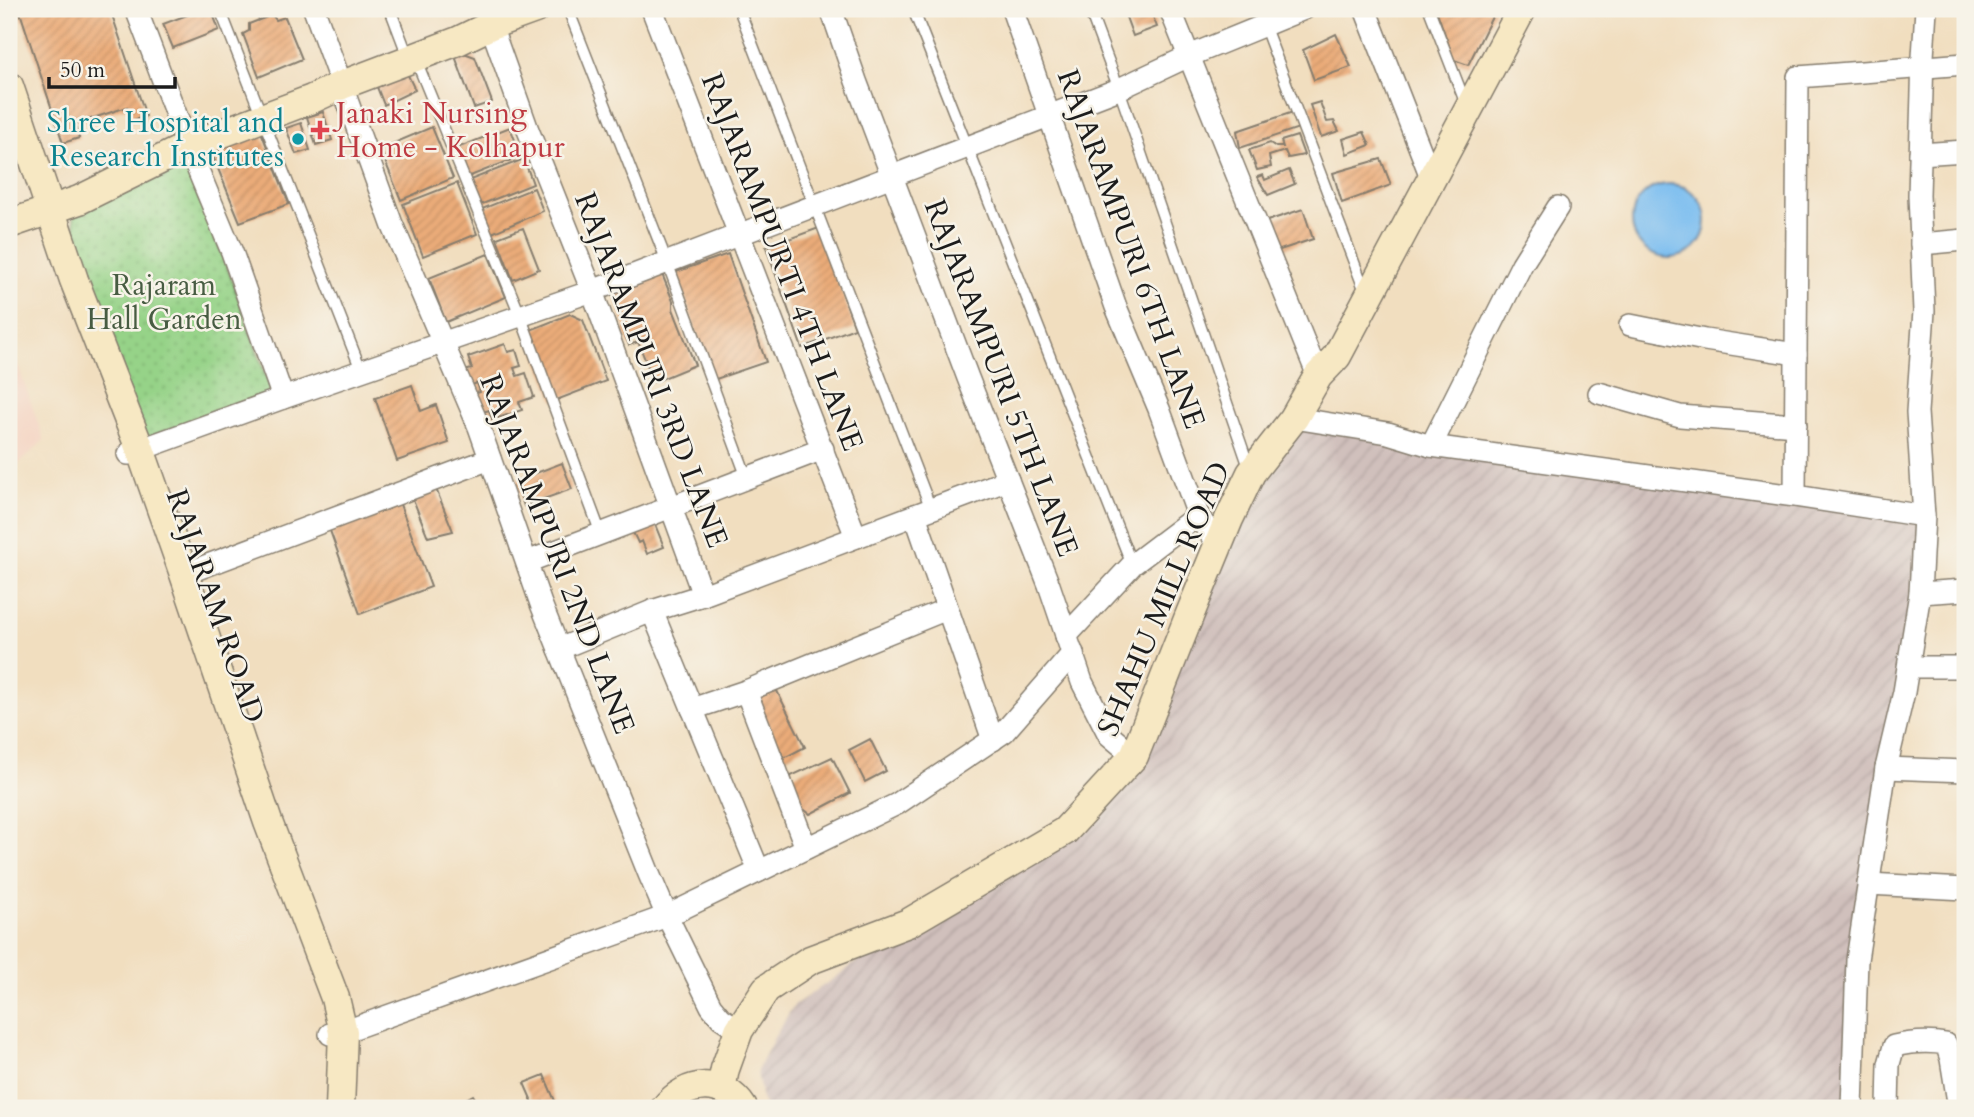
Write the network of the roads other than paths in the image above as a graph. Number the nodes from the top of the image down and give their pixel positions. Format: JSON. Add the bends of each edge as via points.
{"nodes":[{"id":1,"x":136,"y":9,"type":"edge"},
{"id":2,"x":220,"y":9,"type":"edge"},
{"id":3,"x":314,"y":9,"type":"edge"},
{"id":4,"x":390,"y":9,"type":"edge"},
{"id":5,"x":535,"y":9,"type":"edge"},
{"id":6,"x":568,"y":9,"type":"edge"},
{"id":7,"x":652,"y":9,"type":"edge"},
{"id":8,"x":739,"y":9,"type":"edge"},
{"id":9,"x":831,"y":9,"type":"edge"},
{"id":10,"x":913,"y":9,"type":"edge"},
{"id":11,"x":1012,"y":9,"type":"edge"},
{"id":12,"x":1089,"y":9,"type":"edge"},
{"id":13,"x":1170,"y":9,"type":"edge"},
{"id":14,"x":1304,"y":9,"type":"edge"},
{"id":15,"x":1365,"y":9,"type":"edge"},
{"id":16,"x":1429,"y":9,"type":"edge"},
{"id":17,"x":1522,"y":9,"type":"edge"},
{"id":18,"x":1926,"y":9,"type":"edge"},
{"id":19,"x":488,"y":17,"type":"edge"},
{"id":20,"x":1261,"y":17,"type":"edge"},
{"id":21,"x":1189,"y":56,"type":"junction"},
{"id":22,"x":412,"y":58,"type":"junction"},
{"id":23,"x":1965,"y":64,"type":"edge"},
{"id":24,"x":1923,"y":67,"type":"junction"},
{"id":25,"x":342,"y":85,"type":"junction"},
{"id":26,"x":9,"y":86,"type":"edge"},
{"id":27,"x":1119,"y":89,"type":"junction"},
{"id":28,"x":1468,"y":109,"type":"junction"},
{"id":29,"x":1048,"y":115,"type":"junction"},
{"id":30,"x":263,"y":118,"type":"junction"},
{"id":31,"x":9,"y":131,"type":"edge"},
{"id":32,"x":188,"y":146,"type":"junction"},
{"id":33,"x":967,"y":147,"type":"junction"},
{"id":34,"x":1965,"y":151,"type":"edge"},
{"id":35,"x":1920,"y":154,"type":"junction"},
{"id":36,"x":892,"y":176,"type":"junction"},
{"id":37,"x":1431,"y":177,"type":"junction"},
{"id":38,"x":815,"y":206,"type":"junction"},
{"id":39,"x":1558,"y":207,"type":"dead end"},
{"id":40,"x":43,"y":213,"type":"junction"},
{"id":41,"x":9,"y":224,"type":"edge"},
{"id":42,"x":740,"y":234,"type":"junction"},
{"id":43,"x":1965,"y":240,"type":"edge"},
{"id":44,"x":1921,"y":244,"type":"junction"},
{"id":45,"x":667,"y":262,"type":"junction"},
{"id":46,"x":592,"y":291,"type":"junction"},
{"id":47,"x":1368,"y":298,"type":"junction"},
{"id":48,"x":520,"y":315,"type":"junction"},
{"id":49,"x":1630,"y":325,"type":"dead end"},
{"id":50,"x":443,"y":342,"type":"junction"},
{"id":51,"x":1796,"y":354,"type":"junction"},
{"id":52,"x":361,"y":370,"type":"junction"},
{"id":53,"x":1318,"y":376,"type":"junction"},
{"id":54,"x":1599,"y":393,"type":"dead end"},
{"id":55,"x":283,"y":398,"type":"junction"},
{"id":56,"x":1294,"y":418,"type":"junction"},
{"id":57,"x":1796,"y":425,"type":"junction"},
{"id":58,"x":1431,"y":446,"type":"junction"},
{"id":59,"x":823,"y":449,"type":"junction"},
{"id":60,"x":134,"y":452,"type":"junction"},
{"id":61,"x":490,"y":460,"type":"junction"},
{"id":62,"x":1251,"y":472,"type":"junction"},
{"id":63,"x":747,"y":478,"type":"junction"},
{"id":64,"x":1008,"y":480,"type":"junction"},
{"id":65,"x":1795,"y":496,"type":"junction"},
{"id":66,"x":671,"y":507,"type":"junction"},
{"id":67,"x":923,"y":512,"type":"junction"},
{"id":68,"x":1198,"y":515,"type":"junction"},
{"id":69,"x":1924,"y":516,"type":"junction"},
{"id":70,"x":601,"y":534,"type":"junction"},
{"id":71,"x":856,"y":537,"type":"junction"},
{"id":72,"x":1218,"y":547,"type":"junction"},
{"id":73,"x":527,"y":562,"type":"junction"},
{"id":74,"x":1132,"y":565,"type":"junction"},
{"id":75,"x":184,"y":574,"type":"junction"},
{"id":76,"x":1965,"y":590,"type":"edge"},
{"id":77,"x":1920,"y":593,"type":"junction"},
{"id":78,"x":704,"y":595,"type":"junction"},
{"id":79,"x":947,"y":608,"type":"junction"},
{"id":80,"x":652,"y":611,"type":"junction"},
{"id":81,"x":1070,"y":644,"type":"junction"},
{"id":82,"x":559,"y":649,"type":"junction"},
{"id":83,"x":1909,"y":667,"type":"junction"},
{"id":84,"x":1965,"y":667,"type":"edge"},
{"id":85,"x":746,"y":691,"type":"junction"},
{"id":86,"x":691,"y":709,"type":"junction"},
{"id":87,"x":993,"y":740,"type":"junction"},
{"id":88,"x":1134,"y":757,"type":"junction"},
{"id":89,"x":1886,"y":768,"type":"junction"},
{"id":90,"x":1965,"y":771,"type":"edge"},
{"id":91,"x":806,"y":848,"type":"junction"},
{"id":92,"x":759,"y":871,"type":"junction"},
{"id":93,"x":1868,"y":884,"type":"junction"},
{"id":94,"x":1965,"y":889,"type":"edge"},
{"id":95,"x":667,"y":916,"type":"junction"},
{"id":96,"x":739,"y":1030,"type":"junction"},
{"id":97,"x":336,"y":1033,"type":"junction"},
{"id":98,"x":721,"y":1090,"type":"junction"},
{"id":99,"x":327,"y":1108,"type":"edge"},
{"id":100,"x":341,"y":1108,"type":"edge"},
{"id":101,"x":665,"y":1108,"type":"edge"},
{"id":102,"x":743,"y":1108,"type":"edge"},
{"id":103,"x":1852,"y":1108,"type":"edge"},
{"id":104,"x":1888,"y":1108,"type":"edge"},
{"id":105,"x":1959,"y":1108,"type":"edge"}],
"edges":[{"from":1,"to":32,"type":"street"},
{"from":2,"to":30,"type":"lane"},
{"from":3,"to":25,"type":"street"},
{"from":4,"to":22,"type":"lane"},
{"from":5,"to":19,"type":"main road"},
{"from":6,"to":45,"type":"lane"},
{"from":7,"to":42,"type":"street","name":"RAJARAMPURTI 4TH LANE"},
{"from":8,"to":38,"type":"lane"},
{"from":9,"to":36,"type":"street","name":"RAJARAMPURI 5TH LANE"},
{"from":10,"to":33,"type":"lane"},
{"from":11,"to":29,"type":"street","name":"RAJARAMPURI 6TH LANE"},
{"from":12,"to":27,"type":"lane"},
{"from":13,"to":21,"type":"street"},
{"from":14,"to":20,"type":"street"},
{"from":15,"to":37,"type":"street"},
{"from":16,"to":28,"type":"lane"},
{"from":17,"to":28,"type":"main road","name":"SHAHU MILL ROAD"},
{"from":18,"to":24,"type":"street"},
{"from":19,"to":22,"type":"main road","via":[[458,40]]},
{"from":19,"to":46,"type":"street","name":"RAJARAMPURI 3RD LANE"},
{"from":20,"to":21,"type":"street"},
{"from":20,"to":47,"type":"lane"},
{"from":21,"to":27,"type":"street"},
{"from":21,"to":53,"type":"street"},
{"from":22,"to":25,"type":"main road"},
{"from":22,"to":48,"type":"lane"},
{"from":23,"to":24,"type":"street"},
{"from":24,"to":35,"type":"street"},
{"from":24,"to":51,"type":"street","via":[[1798,78]]},
{"from":25,"to":30,"type":"main road"},
{"from":25,"to":50,"type":"street","name":"RAJARAMPURI 2ND LANE","via":[[392,224]]},
{"from":26,"to":40,"type":"main road"},
{"from":27,"to":29,"type":"street"},
{"from":27,"to":62,"type":"lane"},
{"from":28,"to":37,"type":"main road","name":"SHAHU MILL ROAD"},
{"from":29,"to":33,"type":"street"},
{"from":29,"to":68,"type":"street","name":"RAJARAMPURI 6TH LANE","via":[[1116,307]]},
{"from":30,"to":32,"type":"main road"},
{"from":30,"to":52,"type":"lane"},
{"from":31,"to":40,"type":"main road"},
{"from":32,"to":40,"type":"main road"},
{"from":32,"to":55,"type":"street","via":[[232,252]]},
{"from":33,"to":36,"type":"street"},
{"from":33,"to":74,"type":"lane"},
{"from":34,"to":35,"type":"street"},
{"from":35,"to":44,"type":"street"},
{"from":36,"to":38,"type":"street"},
{"from":36,"to":64,"type":"street","name":"RAJARAMPURI 5TH LANE"},
{"from":37,"to":47,"type":"main road","name":"SHAHU MILL ROAD"},
{"from":38,"to":42,"type":"street"},
{"from":38,"to":67,"type":"lane"},
{"from":39,"to":58,"type":"street","via":[[1522,264]]},
{"from":40,"to":41,"type":"main road"},
{"from":40,"to":60,"type":"main road","via":[[74,280]]},
{"from":42,"to":45,"type":"street"},
{"from":42,"to":59,"type":"street","name":"RAJARAMPURTI 4TH LANE"},
{"from":43,"to":44,"type":"street"},
{"from":44,"to":69,"type":"street","via":[[1924,312],[1917,412]]},
{"from":45,"to":46,"type":"street"},
{"from":45,"to":63,"type":"lane"},
{"from":46,"to":48,"type":"street"},
{"from":46,"to":66,"type":"street","name":"RAJARAMPURI 3RD LANE"},
{"from":47,"to":53,"type":"main road","name":"SHAHU MILL ROAD","via":[[1337,356]]},
{"from":48,"to":50,"type":"street"},
{"from":48,"to":70,"type":"lane"},
{"from":49,"to":51,"type":"street"},
{"from":50,"to":52,"type":"street"},
{"from":50,"to":61,"type":"street","name":"RAJARAMPURI 2ND LANE"},
{"from":51,"to":57,"type":"street"},
{"from":52,"to":55,"type":"street"},
{"from":53,"to":56,"type":"main road","name":"SHAHU MILL ROAD"},
{"from":54,"to":57,"type":"street","via":[[1681,416]]},
{"from":55,"to":60,"type":"street"},
{"from":56,"to":58,"type":"street","via":[[1388,433]]},
{"from":56,"to":62,"type":"main road","name":"SHAHU MILL ROAD"},
{"from":57,"to":65,"type":"street"},
{"from":58,"to":65,"type":"street"},
{"from":59,"to":63,"type":"street"},
{"from":59,"to":71,"type":"street","name":"RAJARAMPURTI 4TH LANE"},
{"from":60,"to":75,"type":"main road"},
{"from":60,"to":97,"type":"main road","name":"RAJARAM ROAD","via":[[247,809]]},
{"from":61,"to":73,"type":"street","name":"RAJARAMPURI 2ND LANE"},
{"from":61,"to":75,"type":"street"},
{"from":62,"to":72,"type":"main road","name":"SHAHU MILL ROAD"},
{"from":63,"to":66,"type":"street"},
{"from":64,"to":67,"type":"street"},
{"from":64,"to":81,"type":"street","name":"RAJARAMPURI 5TH LANE"},
{"from":65,"to":69,"type":"street"},
{"from":66,"to":70,"type":"street"},
{"from":66,"to":78,"type":"street","name":"RAJARAMPURI 3RD LANE"},
{"from":67,"to":71,"type":"street"},
{"from":67,"to":79,"type":"street"},
{"from":68,"to":72,"type":"street","name":"RAJARAMPURI 6TH LANE"},
{"from":68,"to":74,"type":"street"},
{"from":69,"to":77,"type":"street"},
{"from":70,"to":73,"type":"street"},
{"from":71,"to":78,"type":"street"},
{"from":72,"to":88,"type":"main road","name":"SHAHU MILL ROAD"},
{"from":73,"to":82,"type":"street","name":"RAJARAMPURI 2ND LANE"},
{"from":74,"to":81,"type":"street"},
{"from":75,"to":97,"type":"main road","via":[[268,821],[335,998]]},
{"from":76,"to":77,"type":"street"},
{"from":77,"to":83,"type":"street"},
{"from":78,"to":80,"type":"street"},
{"from":79,"to":85,"type":"street"},
{"from":79,"to":87,"type":"street"},
{"from":80,"to":82,"type":"street"},
{"from":80,"to":86,"type":"street"},
{"from":81,"to":87,"type":"street","via":[[1004,732]]},
{"from":81,"to":88,"type":"street","name":"RAJARAMPURI 5TH LANE","via":[[1109,735]]},
{"from":82,"to":95,"type":"street","name":"RAJARAMPURI 2ND LANE"},
{"from":83,"to":84,"type":"street"},
{"from":83,"to":89,"type":"street"},
{"from":85,"to":86,"type":"street"},
{"from":85,"to":91,"type":"street"},
{"from":86,"to":92,"type":"street"},
{"from":87,"to":91,"type":"street","via":[[897,804]]},
{"from":88,"to":96,"type":"main road","name":"SHAHU MILL ROAD","via":[[1065,831],[908,923],[810,960],[766,989]]},
{"from":89,"to":90,"type":"street"},
{"from":89,"to":93,"type":"street"},
{"from":91,"to":92,"type":"street"},
{"from":92,"to":95,"type":"street"},
{"from":93,"to":94,"type":"street"},
{"from":93,"to":103,"type":"street","via":[[1857,960]]},
{"from":95,"to":96,"type":"street","name":"RAJARAMPURI 2ND LANE","via":[[710,1006]]},
{"from":95,"to":97,"type":"street"},
{"from":96,"to":98,"type":"main road","name":"SHAHU MILL ROAD"},
{"from":97,"to":99,"type":"main road","name":"RAJARAM ROAD"},
{"from":97,"to":100,"type":"main road"},
{"from":98,"to":101,"type":"main road","via":[[687,1089]]},
{"from":98,"to":102,"type":"main road"},
{"from":104,"to":105,"type":"street","via":[[1894,1046],[1913,1042],[1946,1044]]}]}
